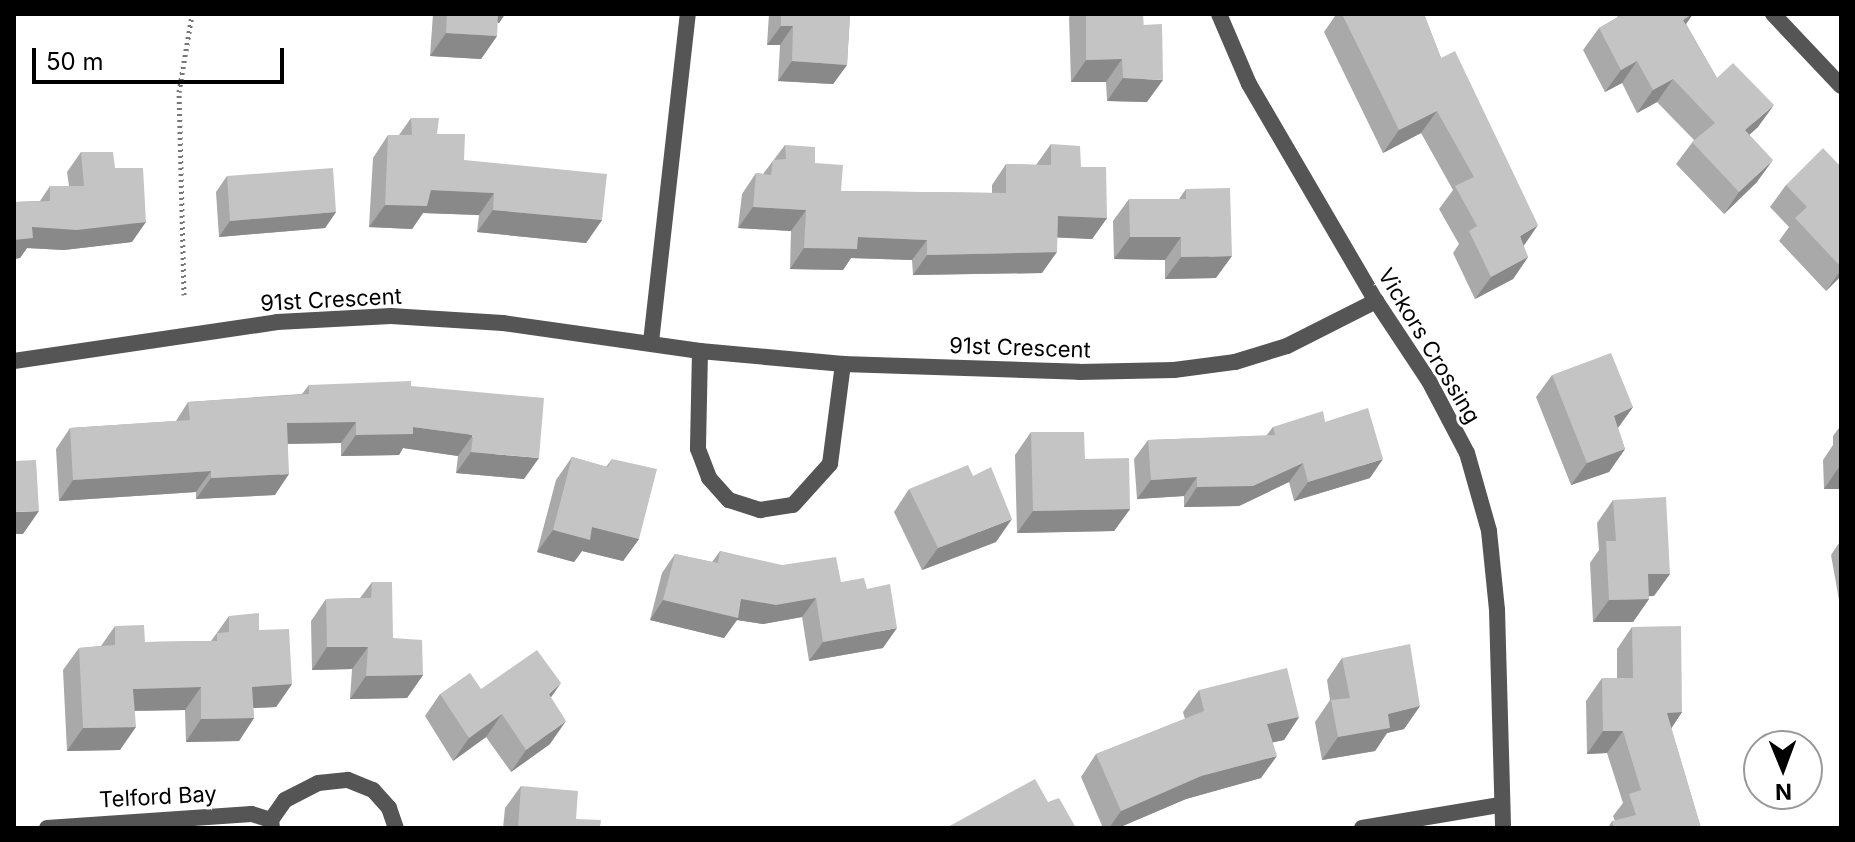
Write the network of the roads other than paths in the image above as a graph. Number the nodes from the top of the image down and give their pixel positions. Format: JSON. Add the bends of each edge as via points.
{"nodes":[{"id":1,"x":688,"y":14,"type":"edge"},
{"id":2,"x":1219,"y":14,"type":"edge"},
{"id":3,"x":1773,"y":14,"type":"edge"},
{"id":4,"x":1841,"y":86,"type":"edge"},
{"id":5,"x":1376,"y":301,"type":"junction"},
{"id":6,"x":651,"y":342,"type":"junction"},
{"id":7,"x":700,"y":351,"type":"junction"},
{"id":8,"x":14,"y":361,"type":"edge"},
{"id":9,"x":843,"y":364,"type":"junction"},
{"id":10,"x":1500,"y":805,"type":"junction"},
{"id":11,"x":272,"y":824,"type":"edge"},
{"id":12,"x":47,"y":828,"type":"edge"},
{"id":13,"x":396,"y":828,"type":"edge"},
{"id":14,"x":1362,"y":828,"type":"edge"},
{"id":15,"x":1503,"y":828,"type":"edge"}],
"edges":[{"from":1,"to":6,"type":"street"},
{"from":2,"to":5,"type":"street","name":"Vickors Crossing","via":[[1249,84]]},
{"from":3,"to":4,"type":"street"},
{"from":5,"to":9,"type":"street","name":"91st Crescent","via":[[1287,346],[1235,362],[1174,370]]},
{"from":5,"to":10,"type":"street","name":"Vickors Crossing","via":[[1429,381],[1467,453],[1489,531],[1497,610]]},
{"from":6,"to":7,"type":"street","name":"91st Crescent"},
{"from":6,"to":8,"type":"street","name":"91st Crescent","via":[[503,323],[391,316],[277,322]]},
{"from":7,"to":9,"type":"street","name":"91st Crescent"},
{"from":7,"to":9,"type":"street","via":[[698,449],[709,478],[729,500],[760,510],[793,505],[830,464]]},
{"from":10,"to":14,"type":"street"},
{"from":10,"to":15,"type":"street","name":"Vickors Crossing"},
{"from":11,"to":12,"type":"street","name":"Telford Bay","via":[[252,814]]},
{"from":11,"to":13,"type":"street","name":"Telford Bay","via":[[285,800],[318,783],[348,780],[373,790],[389,808]]}]}
